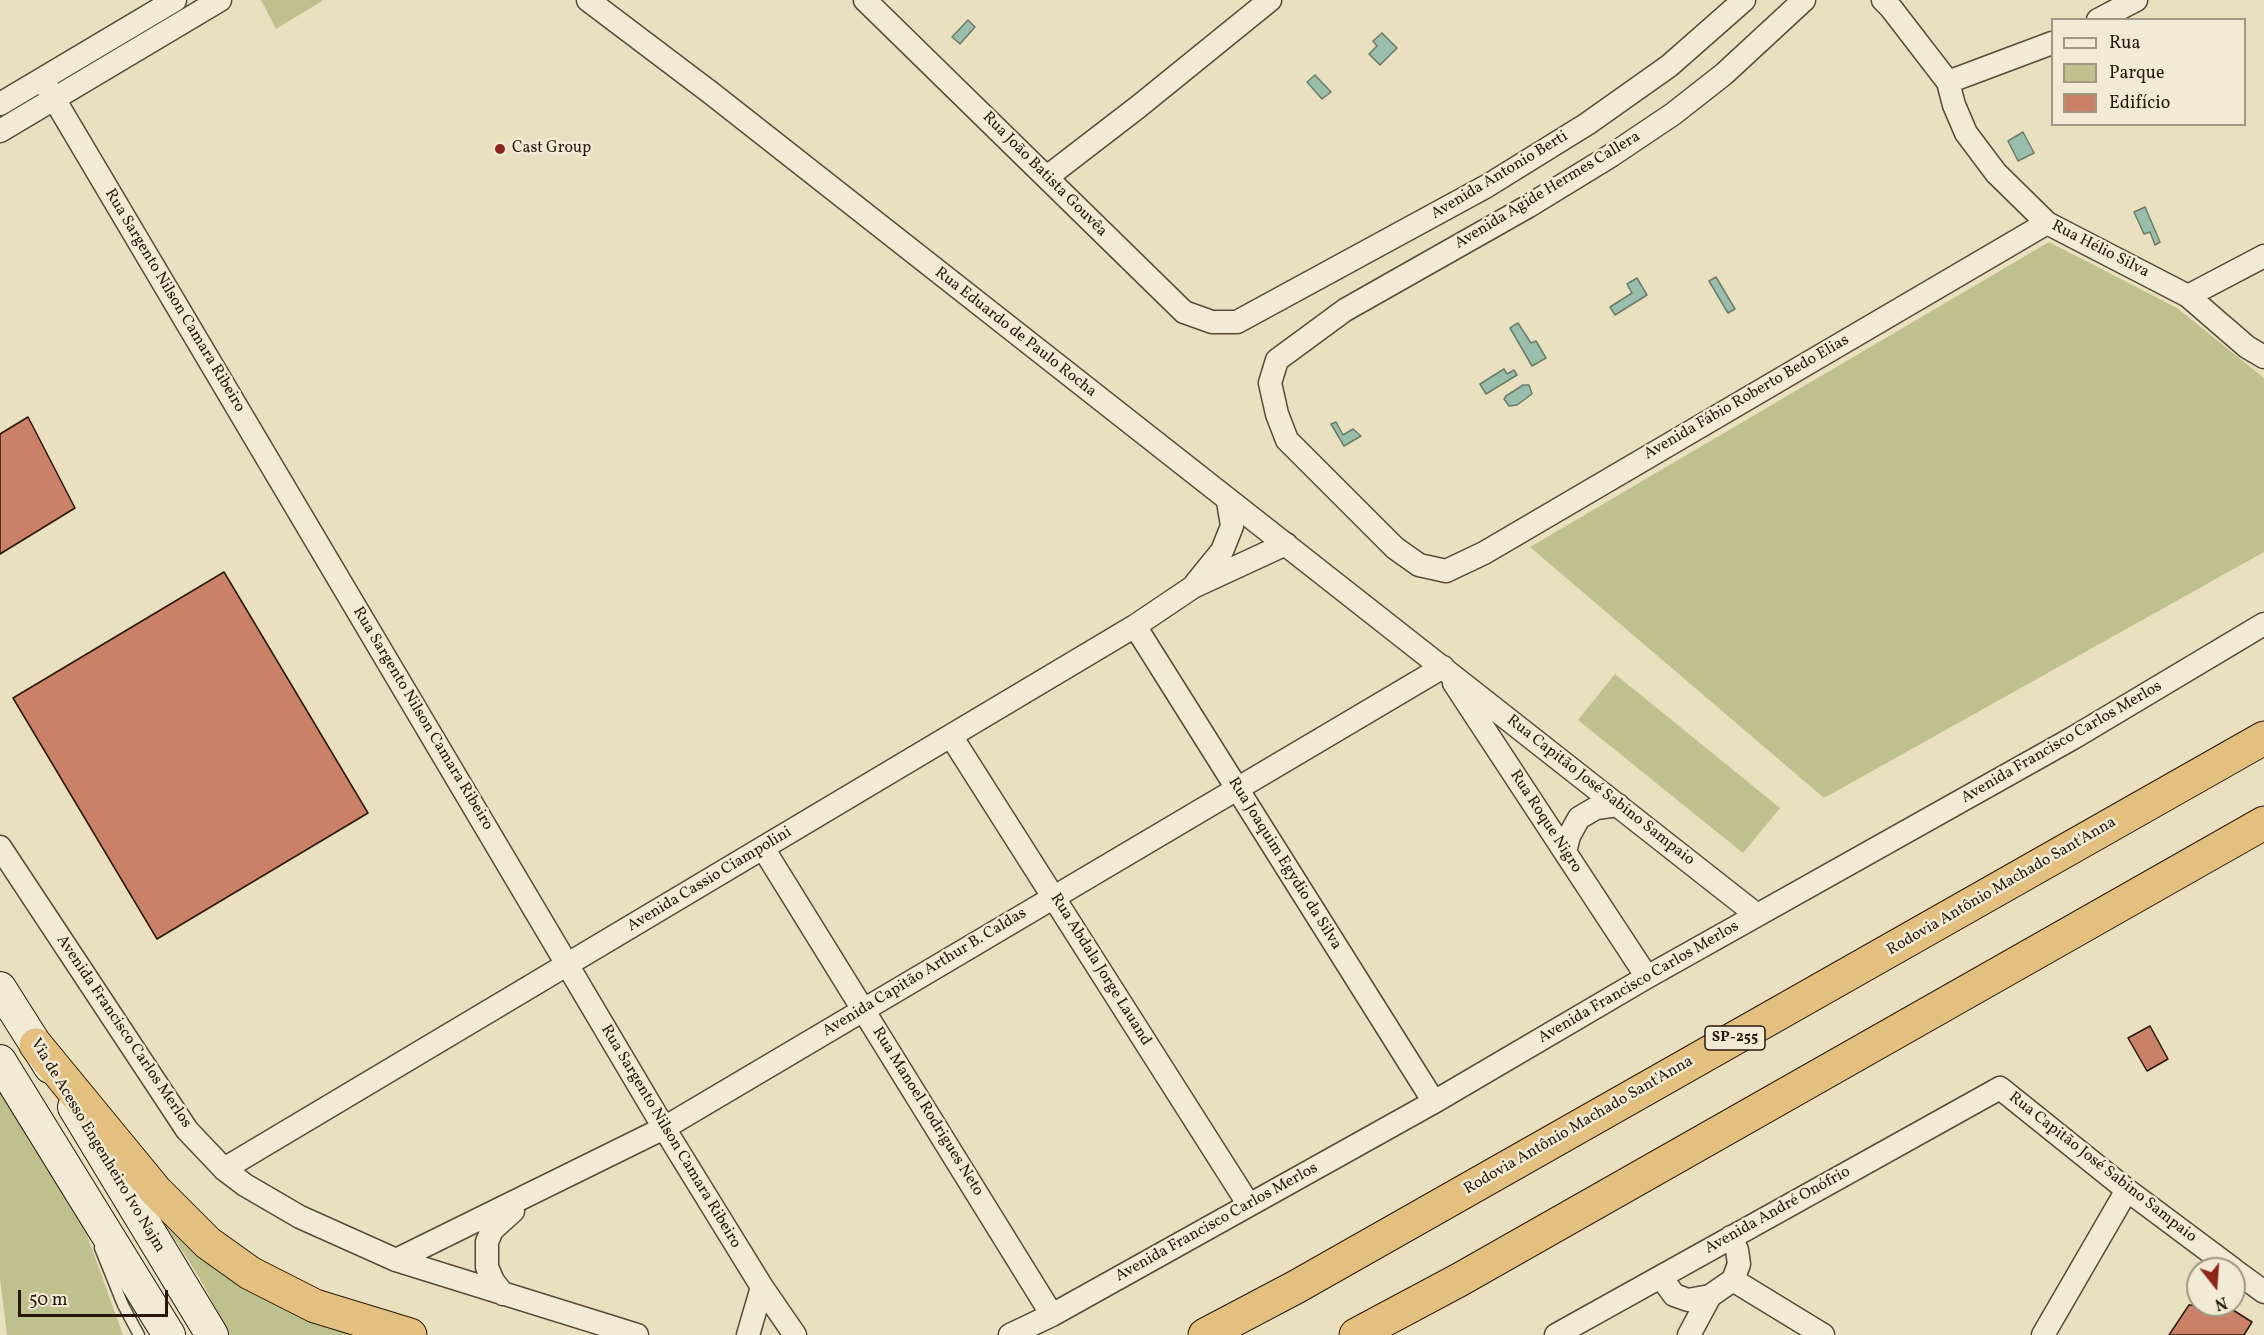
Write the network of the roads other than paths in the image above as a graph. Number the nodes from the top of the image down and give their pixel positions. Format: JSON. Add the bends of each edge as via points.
{"nodes":[{"id":1,"x":175,"y":0,"type":"edge"},
{"id":2,"x":220,"y":0,"type":"edge"},
{"id":3,"x":588,"y":0,"type":"edge"},
{"id":4,"x":865,"y":0,"type":"edge"},
{"id":5,"x":1270,"y":0,"type":"edge"},
{"id":6,"x":1744,"y":0,"type":"edge"},
{"id":7,"x":1804,"y":0,"type":"edge"},
{"id":8,"x":1883,"y":0,"type":"edge"},
{"id":9,"x":2136,"y":0,"type":"edge"},
{"id":10,"x":2102,"y":18,"type":"edge"},
{"id":11,"x":2051,"y":43,"type":"edge"},
{"id":12,"x":43,"y":80,"type":"junction"},
{"id":13,"x":1948,"y":82,"type":"junction"},
{"id":14,"x":54,"y":100,"type":"junction"},
{"id":15,"x":0,"y":104,"type":"edge"},
{"id":16,"x":0,"y":130,"type":"edge"},
{"id":17,"x":1047,"y":177,"type":"junction"},
{"id":18,"x":2047,"y":223,"type":"junction"},
{"id":19,"x":2264,"y":256,"type":"edge"},
{"id":20,"x":2188,"y":296,"type":"junction"},
{"id":21,"x":1237,"y":322,"type":"joint"},
{"id":22,"x":2264,"y":357,"type":"edge"},
{"id":23,"x":1228,"y":501,"type":"junction"},
{"id":24,"x":1286,"y":544,"type":"junction"},
{"id":25,"x":1446,"y":571,"type":"joint"},
{"id":26,"x":1193,"y":587,"type":"junction"},
{"id":27,"x":2264,"y":624,"type":"edge"},
{"id":28,"x":1135,"y":626,"type":"junction"},
{"id":29,"x":1443,"y":667,"type":"junction"},
{"id":30,"x":951,"y":736,"type":"junction"},
{"id":31,"x":2264,"y":738,"type":"edge"},
{"id":32,"x":1237,"y":789,"type":"junction"},
{"id":33,"x":1618,"y":805,"type":"junction"},
{"id":34,"x":2264,"y":823,"type":"edge"},
{"id":35,"x":0,"y":848,"type":"edge"},
{"id":36,"x":763,"y":848,"type":"junction"},
{"id":37,"x":1565,"y":852,"type":"junction"},
{"id":38,"x":1054,"y":897,"type":"junction"},
{"id":39,"x":1757,"y":915,"type":"junction"},
{"id":40,"x":567,"y":965,"type":"junction"},
{"id":41,"x":1647,"y":977,"type":"junction"},
{"id":42,"x":0,"y":988,"type":"edge"},
{"id":43,"x":863,"y":1010,"type":"junction"},
{"id":44,"x":36,"y":1045,"type":"junction"},
{"id":45,"x":0,"y":1061,"type":"edge"},
{"id":46,"x":2000,"y":1088,"type":"joint"},
{"id":47,"x":1434,"y":1102,"type":"junction"},
{"id":48,"x":664,"y":1128,"type":"junction"},
{"id":49,"x":224,"y":1169,"type":"junction"},
{"id":50,"x":69,"y":1170,"type":"junction"},
{"id":51,"x":2127,"y":1191,"type":"junction"},
{"id":52,"x":527,"y":1197,"type":"junction"},
{"id":53,"x":1249,"y":1205,"type":"junction"},
{"id":54,"x":1731,"y":1237,"type":"junction"},
{"id":55,"x":2218,"y":1257,"type":"edge"},
{"id":56,"x":396,"y":1260,"type":"junction"},
{"id":57,"x":1661,"y":1277,"type":"junction"},
{"id":58,"x":2246,"y":1278,"type":"edge"},
{"id":59,"x":1459,"y":1280,"type":"junction"},
{"id":60,"x":1733,"y":1280,"type":"junction"},
{"id":61,"x":762,"y":1287,"type":"junction"},
{"id":62,"x":2264,"y":1292,"type":"edge"},
{"id":63,"x":503,"y":1294,"type":"junction"},
{"id":64,"x":1699,"y":1303,"type":"junction"},
{"id":65,"x":1052,"y":1316,"type":"junction"},
{"id":66,"x":139,"y":1335,"type":"edge"},
{"id":67,"x":170,"y":1335,"type":"edge"},
{"id":68,"x":212,"y":1335,"type":"edge"},
{"id":69,"x":410,"y":1335,"type":"edge"},
{"id":70,"x":637,"y":1335,"type":"edge"},
{"id":71,"x":748,"y":1335,"type":"edge"},
{"id":72,"x":795,"y":1335,"type":"edge"},
{"id":73,"x":1010,"y":1335,"type":"edge"},
{"id":74,"x":1206,"y":1335,"type":"edge"},
{"id":75,"x":1356,"y":1335,"type":"edge"},
{"id":76,"x":1374,"y":1335,"type":"edge"},
{"id":77,"x":1556,"y":1335,"type":"edge"},
{"id":78,"x":1689,"y":1335,"type":"edge"},
{"id":79,"x":1823,"y":1335,"type":"edge"},
{"id":80,"x":2043,"y":1335,"type":"edge"}],
"edges":[{"from":1,"to":12,"type":"street"},
{"from":2,"to":14,"type":"street"},
{"from":3,"to":23,"type":"street","name":"Rua Eduardo de Paulo Rocha"},
{"from":4,"to":17,"type":"street","name":"Rua João Batista Gouvêa"},
{"from":5,"to":17,"type":"street"},
{"from":6,"to":21,"type":"street","name":"Avenida Antonio Berti","via":[[1669,66],[1587,124],[1487,186]]},
{"from":7,"to":25,"type":"street","name":"Avenida Agide Hermes Callera","via":[[1724,74],[1612,156],[1345,310],[1277,360],[1270,383],[1287,440],[1395,548],[1419,565]]},
{"from":8,"to":13,"type":"street","name":"Rua Hélio Silva"},
{"from":9,"to":10,"type":"street"},
{"from":11,"to":13,"type":"street"},
{"from":12,"to":14,"type":"street","name":"Rua Sargento Nilson Camara Ribeiro"},
{"from":12,"to":15,"type":"street"},
{"from":13,"to":18,"type":"street","name":"Rua Hélio Silva","via":[[1966,133],[1996,173]]},
{"from":14,"to":16,"type":"street"},
{"from":14,"to":40,"type":"street","name":"Rua Sargento Nilson Camara Ribeiro"},
{"from":17,"to":21,"type":"street","name":"Rua João Batista Gouvêa","via":[[1184,312],[1212,322]]},
{"from":18,"to":20,"type":"street","name":"Rua Hélio Silva"},
{"from":18,"to":25,"type":"street","name":"Avenida Fábio Roberto Bedo Elias","via":[[1484,553]]},
{"from":19,"to":20,"type":"street"},
{"from":20,"to":22,"type":"street","name":"Rua Hélio Silva"},
{"from":23,"to":24,"type":"street","name":"Rua Eduardo de Paulo Rocha"},
{"from":23,"to":26,"type":"street","via":[[1232,526],[1222,551]]},
{"from":24,"to":26,"type":"street"},
{"from":24,"to":29,"type":"street","name":"Rua Eduardo de Paulo Rocha"},
{"from":26,"to":28,"type":"street","name":"Avenida Cassio Ciampolini"},
{"from":27,"to":39,"type":"street","name":"Avenida Francisco Carlos Merlos","via":[[2073,738]]},
{"from":28,"to":30,"type":"street","name":"Avenida Cassio Ciampolini"},
{"from":28,"to":32,"type":"street","name":"Rua Joaquim Egydio da Silva"},
{"from":29,"to":32,"type":"street","name":"Avenida Capitão Arthur B. Caldas"},
{"from":29,"to":33,"type":"street","name":"Rua Capitão José Sabino Sampaio"},
{"from":29,"to":37,"type":"street","name":"Rua Roque Nigro"},
{"from":30,"to":36,"type":"street","name":"Avenida Cassio Ciampolini"},
{"from":30,"to":38,"type":"street","name":"Rua Abdala Jorge Lauand"},
{"from":31,"to":74,"type":"highway","name":"Rodovia Antônio Machado Sant'Anna","number":"SP-255"},
{"from":32,"to":38,"type":"street","name":"Avenida Capitão Arthur B. Caldas"},
{"from":32,"to":47,"type":"street","name":"Rua Joaquim Egydio da Silva"},
{"from":33,"to":37,"type":"street","via":[[1596,808],[1579,818]]},
{"from":33,"to":39,"type":"street","name":"Rua Capitão José Sabino Sampaio"},
{"from":34,"to":59,"type":"highway"},
{"from":35,"to":49,"type":"street","name":"Avenida Francisco Carlos Merlos","via":[[187,1130]]},
{"from":36,"to":40,"type":"street","name":"Avenida Cassio Ciampolini"},
{"from":36,"to":43,"type":"street","name":"Rua Manoel Rodrigues Neto"},
{"from":37,"to":41,"type":"street","name":"Rua Roque Nigro"},
{"from":38,"to":43,"type":"street","name":"Avenida Capitão Arthur B. Caldas"},
{"from":38,"to":53,"type":"street","name":"Rua Abdala Jorge Lauand"},
{"from":39,"to":41,"type":"street","name":"Avenida Francisco Carlos Merlos"},
{"from":40,"to":48,"type":"street","name":"Rua Sargento Nilson Camara Ribeiro"},
{"from":40,"to":49,"type":"street","name":"Avenida Cassio Ciampolini"},
{"from":41,"to":47,"type":"street","name":"Avenida Francisco Carlos Merlos"},
{"from":42,"to":44,"type":"main road","name":"Via de Acesso Engenheiro Ivo Najm"},
{"from":43,"to":48,"type":"street","name":"Avenida Capitão Arthur B. Caldas"},
{"from":43,"to":65,"type":"street","name":"Rua Manoel Rodrigues Neto"},
{"from":44,"to":68,"type":"main road","name":"Via de Acesso Engenheiro Ivo Najm"},
{"from":44,"to":69,"type":"highway","via":[[156,1191],[208,1243],[250,1273],[315,1306]]},
{"from":45,"to":50,"type":"main road"},
{"from":46,"to":51,"type":"street","name":"Rua Capitão José Sabino Sampaio"},
{"from":46,"to":54,"type":"street","name":"Avenida André Onófrio"},
{"from":47,"to":53,"type":"street","name":"Avenida Francisco Carlos Merlos"},
{"from":48,"to":52,"type":"street","name":"Avenida Capitão Arthur B. Caldas"},
{"from":48,"to":61,"type":"street","name":"Rua Sargento Nilson Camara Ribeiro"},
{"from":49,"to":56,"type":"street","name":"Avenida Francisco Carlos Merlos","via":[[300,1217]]},
{"from":50,"to":66,"type":"lane"},
{"from":50,"to":67,"type":"main road"},
{"from":51,"to":55,"type":"street","name":"Rua Capitão José Sabino Sampaio"},
{"from":51,"to":80,"type":"street"},
{"from":52,"to":56,"type":"street","name":"Avenida Capitão Arthur B. Caldas"},
{"from":52,"to":63,"type":"street","via":[[492,1230],[487,1242],[487,1266]]},
{"from":53,"to":65,"type":"street","name":"Avenida Francisco Carlos Merlos"},
{"from":54,"to":57,"type":"street","name":"Avenida André Onófrio"},
{"from":54,"to":60,"type":"street","via":[[1739,1264]]},
{"from":56,"to":63,"type":"street","name":"Avenida Francisco Carlos Merlos"},
{"from":57,"to":64,"type":"street","via":[[1674,1295]]},
{"from":57,"to":77,"type":"street","name":"Avenida André Onófrio"},
{"from":58,"to":62,"type":"street","name":"Rua Capitão José Sabino Sampaio"},
{"from":59,"to":75,"type":"highway"},
{"from":59,"to":76,"type":"highway"},
{"from":60,"to":64,"type":"street"},
{"from":60,"to":79,"type":"street"},
{"from":61,"to":71,"type":"street"},
{"from":61,"to":72,"type":"street","name":"Rua Sargento Nilson Camara Ribeiro"},
{"from":63,"to":70,"type":"street","name":"Avenida Francisco Carlos Merlos"},
{"from":64,"to":78,"type":"street"},
{"from":65,"to":73,"type":"street","name":"Avenida Francisco Carlos Merlos"}]}
